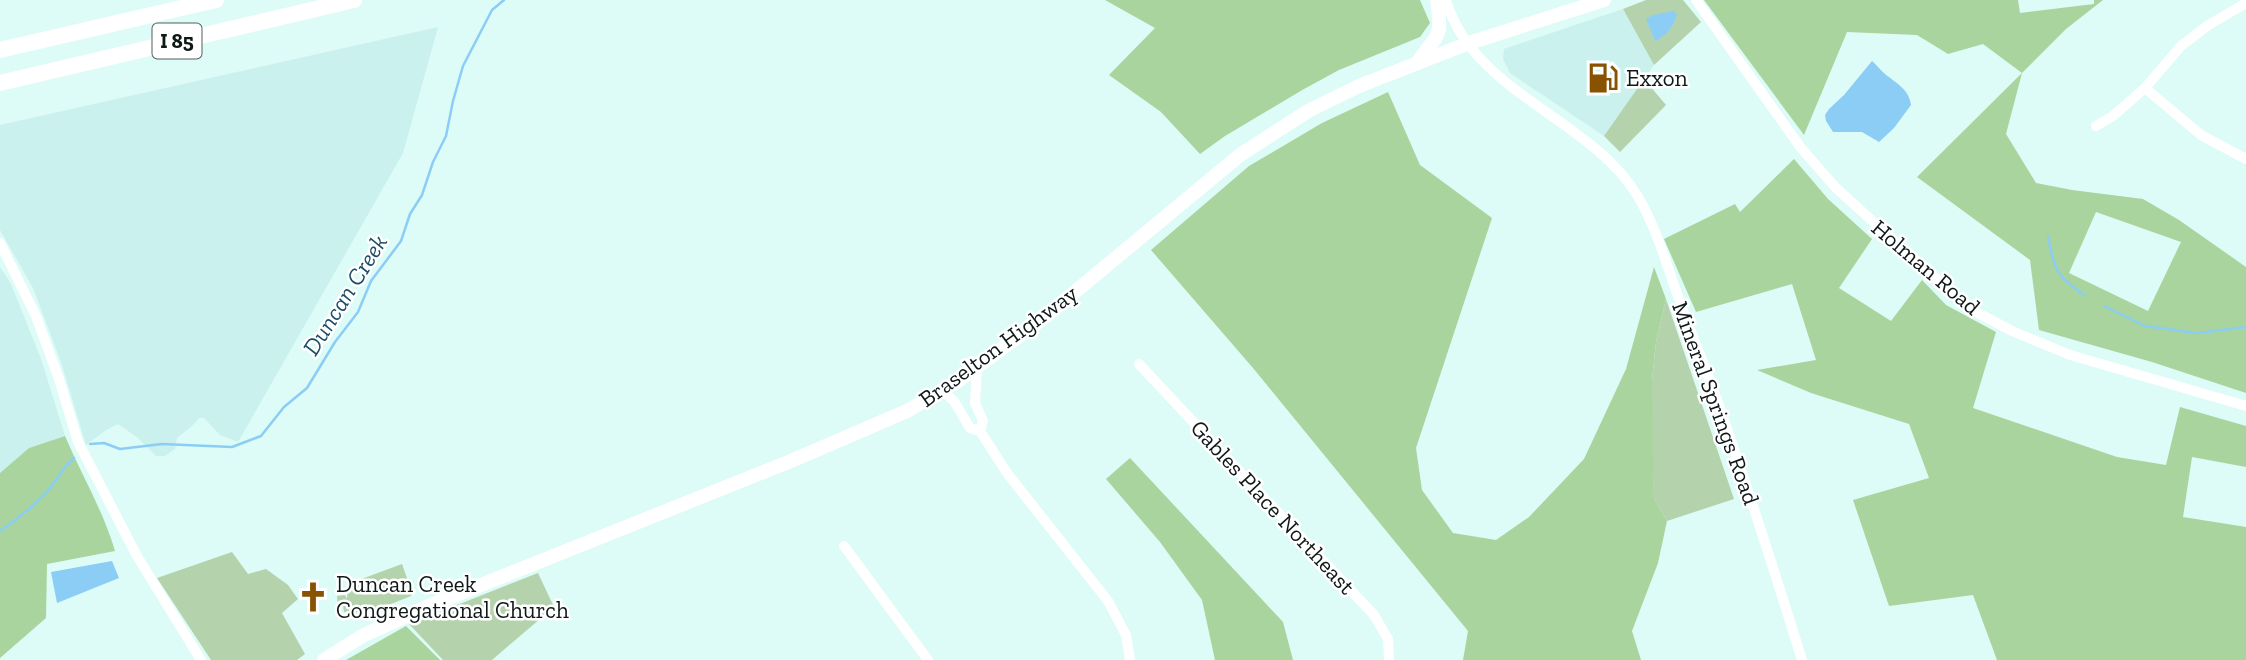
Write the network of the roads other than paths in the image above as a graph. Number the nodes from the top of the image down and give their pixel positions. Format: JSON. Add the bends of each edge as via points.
{"nodes":[{"id":1,"x":216,"y":0,"type":"edge"},
{"id":2,"x":354,"y":0,"type":"edge"},
{"id":3,"x":1437,"y":0,"type":"edge"},
{"id":4,"x":1446,"y":0,"type":"edge"},
{"id":5,"x":1604,"y":0,"type":"edge"},
{"id":6,"x":1696,"y":0,"type":"edge"},
{"id":7,"x":2246,"y":3,"type":"edge"},
{"id":8,"x":1469,"y":43,"type":"junction"},
{"id":9,"x":0,"y":50,"type":"edge"},
{"id":10,"x":1417,"y":63,"type":"junction"},
{"id":11,"x":0,"y":83,"type":"edge"},
{"id":12,"x":2145,"y":88,"type":"junction"},
{"id":13,"x":2096,"y":126,"type":"dead end"},
{"id":14,"x":2246,"y":159,"type":"edge"},
{"id":15,"x":0,"y":243,"type":"edge"},
{"id":16,"x":1139,"y":364,"type":"dead end"},
{"id":17,"x":976,"y":367,"type":"junction"},
{"id":18,"x":942,"y":391,"type":"junction"},
{"id":19,"x":2246,"y":406,"type":"edge"},
{"id":20,"x":980,"y":431,"type":"junction"},
{"id":21,"x":844,"y":546,"type":"dead end"},
{"id":22,"x":201,"y":660,"type":"edge"},
{"id":23,"x":324,"y":660,"type":"edge"},
{"id":24,"x":928,"y":660,"type":"edge"},
{"id":25,"x":1130,"y":660,"type":"edge"},
{"id":26,"x":1389,"y":660,"type":"edge"},
{"id":27,"x":1802,"y":660,"type":"edge"}],
"edges":[{"from":1,"to":9,"type":"highway","number":"I 85"},
{"from":2,"to":11,"type":"highway","number":"I 85"},
{"from":3,"to":10,"type":"main road","via":[[1441,27]]},
{"from":4,"to":8,"type":"street","name":"Mineral Springs Road"},
{"from":5,"to":8,"type":"main road","name":"Braselton Highway"},
{"from":6,"to":19,"type":"street","name":"Holman Road","via":[[1801,148],[1836,188],[1976,312],[2070,355]]},
{"from":7,"to":12,"type":"street","via":[[2181,46]]},
{"from":8,"to":10,"type":"main road","name":"Braselton Highway"},
{"from":8,"to":27,"type":"street","name":"Mineral Springs Road","via":[[1503,80],[1606,159],[1636,193],[1723,416]]},
{"from":10,"to":17,"type":"main road","name":"Braselton Highway","via":[[1308,111],[1240,155],[1041,320]]},
{"from":12,"to":13,"type":"street"},
{"from":12,"to":14,"type":"street","via":[[2201,135]]},
{"from":15,"to":22,"type":"street","via":[[36,316],[78,442],[137,556]]},
{"from":16,"to":26,"type":"street","name":"Gables Place Northeast","via":[[1374,615],[1388,639]]},
{"from":17,"to":18,"type":"main road","name":"Braselton Highway"},
{"from":17,"to":20,"type":"street"},
{"from":18,"to":20,"type":"street","via":[[954,401],[970,428]]},
{"from":18,"to":23,"type":"main road","name":"Braselton Highway","via":[[841,441],[389,622]]},
{"from":20,"to":25,"type":"street","via":[[1007,473],[1108,601],[1126,635]]},
{"from":21,"to":24,"type":"street"}]}
